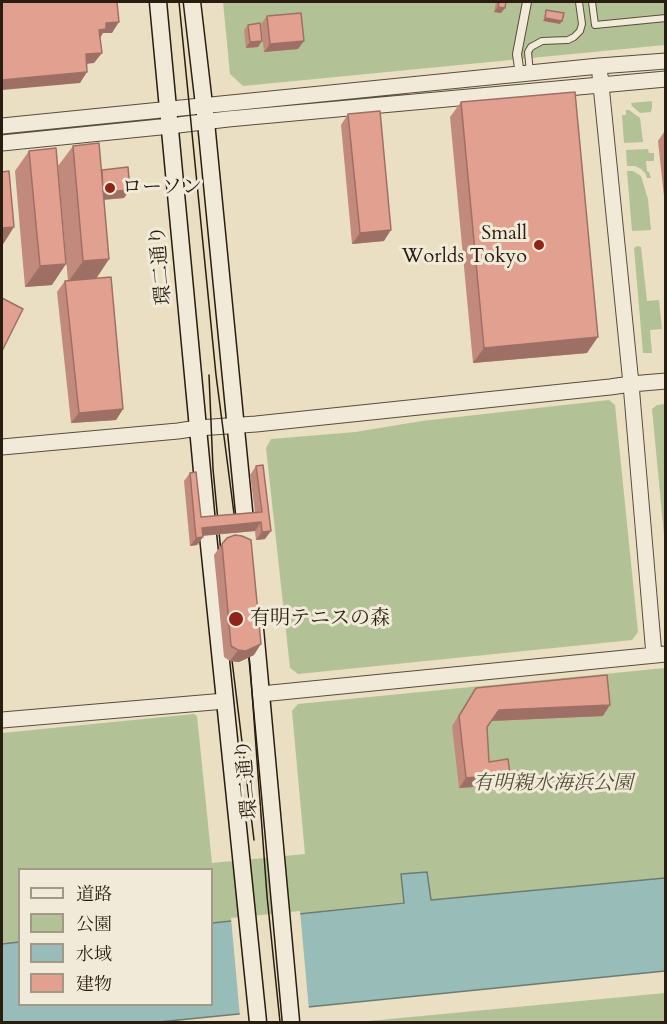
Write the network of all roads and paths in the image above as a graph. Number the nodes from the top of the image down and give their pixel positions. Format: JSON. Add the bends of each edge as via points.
{"nodes":[{"id":1,"x":158,"y":2,"type":"edge"},
{"id":2,"x":192,"y":2,"type":"edge"},
{"id":3,"x":526,"y":2,"type":"edge"},
{"id":4,"x":579,"y":2,"type":"edge"},
{"id":5,"x":592,"y":2,"type":"edge"},
{"id":6,"x":666,"y":18,"type":"edge"},
{"id":7,"x":666,"y":61,"type":"edge"},
{"id":8,"x":599,"y":66,"type":"junction"},
{"id":9,"x":524,"y":71,"type":"junction"},
{"id":10,"x":666,"y":79,"type":"edge"},
{"id":11,"x":601,"y":85,"type":"junction"},
{"id":12,"x":205,"y":114,"type":"junction"},
{"id":13,"x":169,"y":118,"type":"junction"},
{"id":14,"x":2,"y":126,"type":"edge"},
{"id":15,"x":2,"y":143,"type":"edge"},
{"id":16,"x":666,"y":381,"type":"edge"},
{"id":17,"x":631,"y":384,"type":"junction"},
{"id":18,"x":235,"y":425,"type":"junction"},
{"id":19,"x":198,"y":428,"type":"junction"},
{"id":20,"x":2,"y":447,"type":"edge"},
{"id":21,"x":245,"y":521,"type":"edge"},
{"id":22,"x":253,"y":613,"type":"edge"},
{"id":23,"x":660,"y":654,"type":"edge"},
{"id":24,"x":261,"y":694,"type":"junction"},
{"id":25,"x":225,"y":701,"type":"junction"},
{"id":26,"x":2,"y":720,"type":"edge"},
{"id":27,"x":258,"y":1023,"type":"edge"},
{"id":28,"x":291,"y":1023,"type":"edge"}],
"edges":[{"from":1,"to":13,"type":"main road","name":"環二通り"},
{"from":2,"to":12,"type":"main road"},
{"from":3,"to":9,"type":"street","via":[[517,54]]},
{"from":4,"to":9,"type":"lane","via":[[580,31],[568,40],[542,41],[531,47]]},
{"from":5,"to":6,"type":"lane","via":[[595,25]]},
{"from":7,"to":8,"type":"street"},
{"from":8,"to":9,"type":"street"},
{"from":8,"to":11,"type":"street"},
{"from":9,"to":12,"type":"street"},
{"from":10,"to":11,"type":"street"},
{"from":11,"to":12,"type":"street"},
{"from":11,"to":17,"type":"street"},
{"from":12,"to":13,"type":"street"},
{"from":12,"to":18,"type":"main road"},
{"from":13,"to":14,"type":"street"},
{"from":13,"to":15,"type":"street"},
{"from":13,"to":19,"type":"main road","name":"環二通り"},
{"from":16,"to":17,"type":"street"},
{"from":17,"to":18,"type":"street"},
{"from":17,"to":23,"type":"street"},
{"from":18,"to":19,"type":"street"},
{"from":18,"to":21,"type":"main road"},
{"from":19,"to":20,"type":"street"},
{"from":19,"to":25,"type":"main road","name":"環二通り"},
{"from":22,"to":24,"type":"main road","name":"環二通り"},
{"from":23,"to":24,"type":"street"},
{"from":24,"to":28,"type":"main road","name":"環二通り"},
{"from":25,"to":26,"type":"street"},
{"from":25,"to":27,"type":"main road","name":"環二通り"}]}
